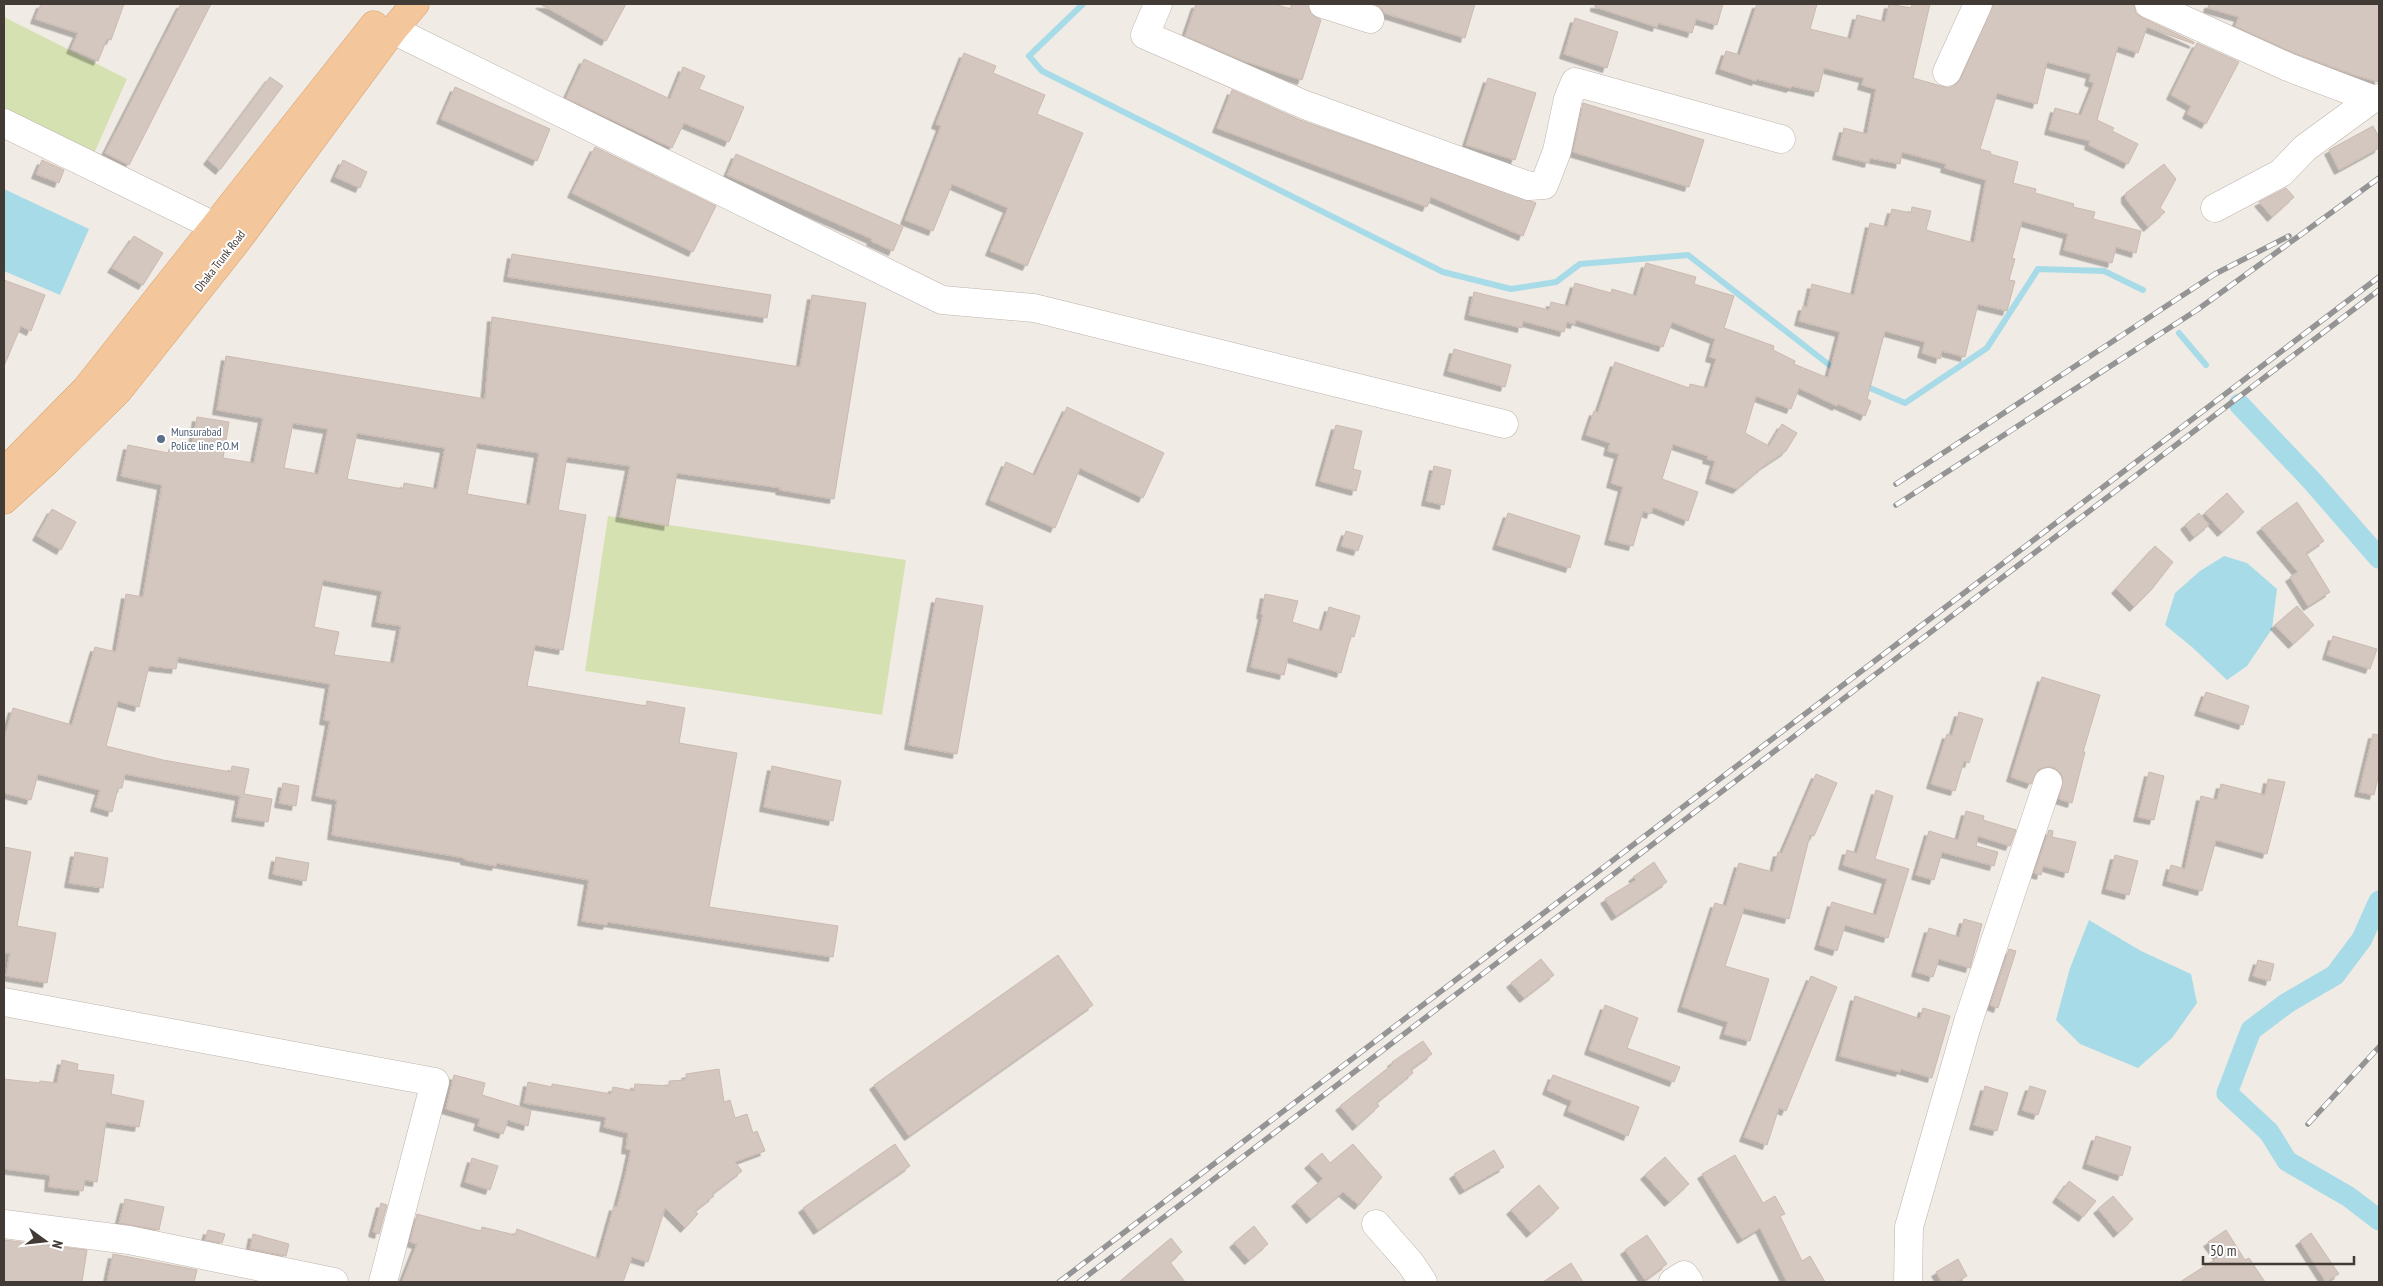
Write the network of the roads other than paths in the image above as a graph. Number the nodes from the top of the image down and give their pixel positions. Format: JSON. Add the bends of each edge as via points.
{"nodes":[{"id":1,"x":415,"y":4,"type":"edge"},
{"id":2,"x":1158,"y":4,"type":"edge"},
{"id":3,"x":1323,"y":4,"type":"edge"},
{"id":4,"x":1978,"y":4,"type":"edge"},
{"id":5,"x":2153,"y":4,"type":"edge"},
{"id":6,"x":392,"y":17,"type":"edge"},
{"id":7,"x":1370,"y":18,"type":"dead end"},
{"id":8,"x":1947,"y":72,"type":"dead end"},
{"id":9,"x":2375,"y":99,"type":"edge"},
{"id":10,"x":4,"y":123,"type":"edge"},
{"id":11,"x":1781,"y":139,"type":"dead end"},
{"id":12,"x":2215,"y":208,"type":"dead end"},
{"id":13,"x":214,"y":226,"type":"junction"},
{"id":14,"x":1504,"y":424,"type":"dead end"},
{"id":15,"x":4,"y":472,"type":"edge"},
{"id":16,"x":4,"y":500,"type":"edge"},
{"id":17,"x":2048,"y":782,"type":"dead end"},
{"id":18,"x":4,"y":1002,"type":"edge"},
{"id":19,"x":4,"y":1224,"type":"edge"},
{"id":20,"x":1376,"y":1224,"type":"dead end"},
{"id":21,"x":334,"y":1282,"type":"edge"},
{"id":22,"x":383,"y":1282,"type":"edge"},
{"id":23,"x":1423,"y":1282,"type":"edge"},
{"id":24,"x":1673,"y":1282,"type":"edge"},
{"id":25,"x":1689,"y":1282,"type":"edge"},
{"id":26,"x":1908,"y":1282,"type":"edge"}],
"edges":[{"from":1,"to":6,"type":"main road","name":"Dhaka Trunk Road"},
{"from":2,"to":11,"type":"street","via":[[1145,35],[1305,105],[1528,186],[1544,185],[1557,150],[1574,82]]},
{"from":3,"to":7,"type":"street"},
{"from":4,"to":8,"type":"street"},
{"from":5,"to":9,"type":"street","via":[[2288,67]]},
{"from":6,"to":13,"type":"main road","name":"Dhaka Trunk Road"},
{"from":6,"to":14,"type":"street","via":[[942,300],[1034,308]]},
{"from":6,"to":16,"type":"main road","name":"Dhaka Trunk Road","via":[[237,241],[118,392]]},
{"from":9,"to":12,"type":"street","via":[[2305,148],[2281,173]]},
{"from":10,"to":13,"type":"street"},
{"from":13,"to":15,"type":"main road","name":"Dhaka Trunk Road","via":[[86,389]]},
{"from":17,"to":26,"type":"street","via":[[1968,1022],[1909,1228]]},
{"from":18,"to":22,"type":"street","via":[[435,1082]]},
{"from":19,"to":21,"type":"street","via":[[129,1240]]},
{"from":20,"to":23,"type":"street"},
{"from":24,"to":25,"type":"street","via":[[1684,1275]]}]}
